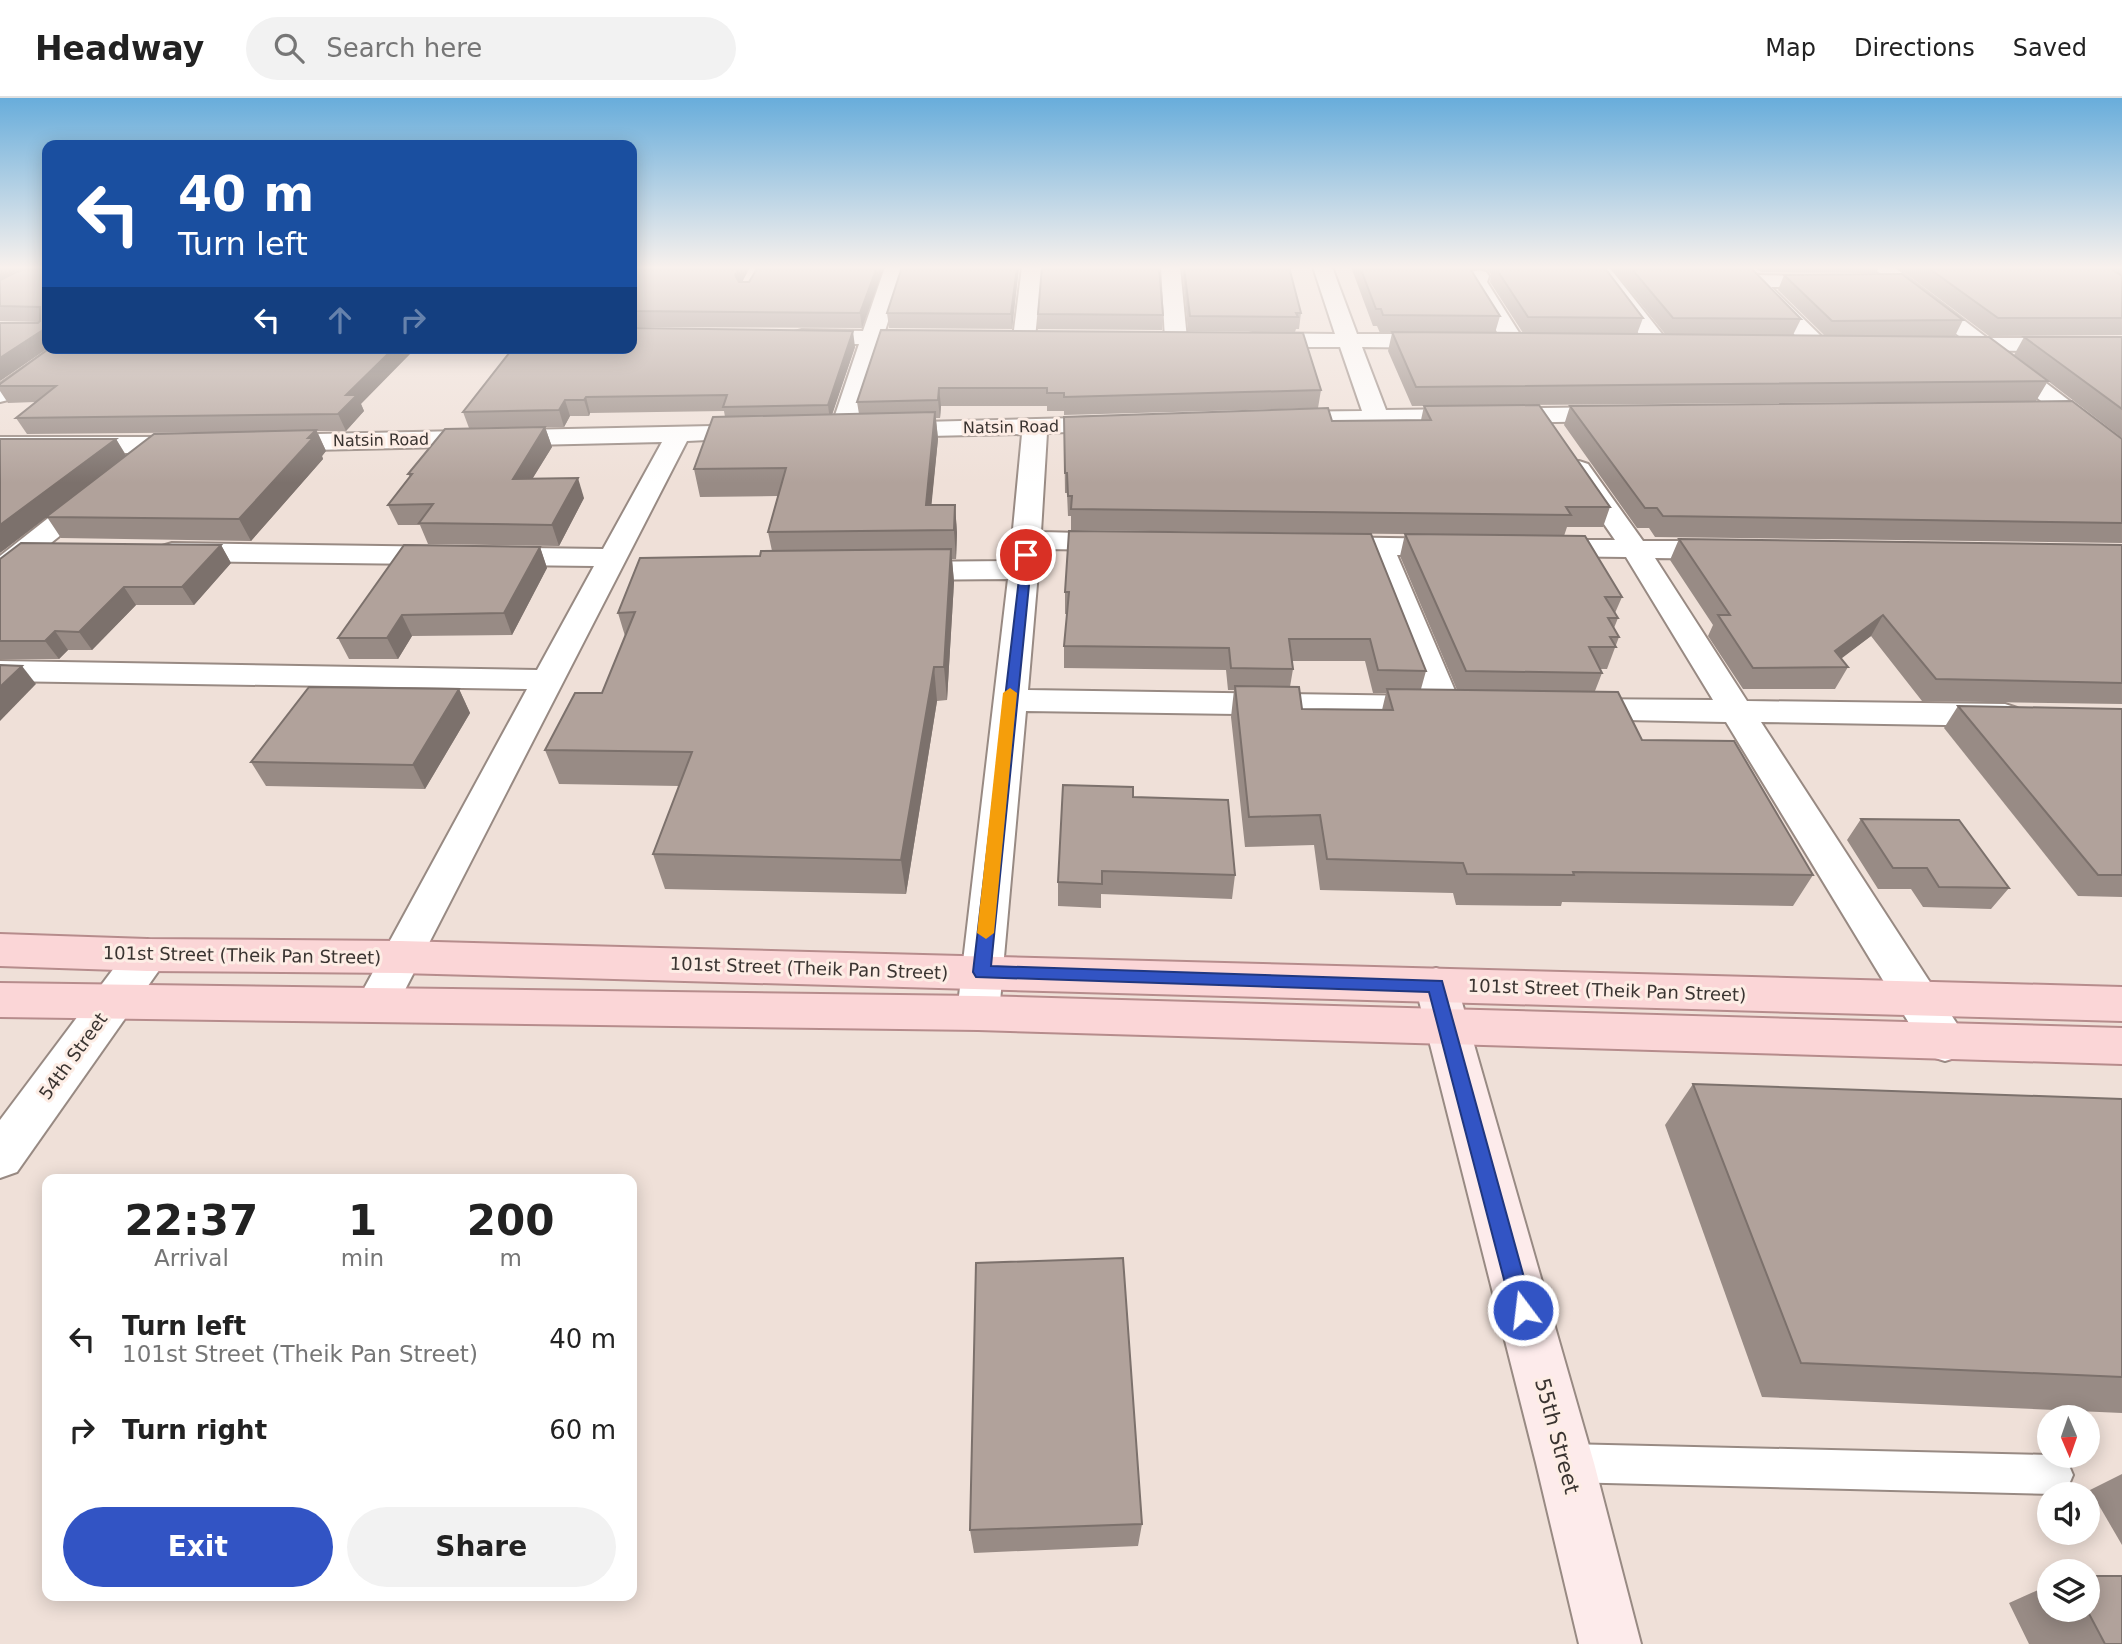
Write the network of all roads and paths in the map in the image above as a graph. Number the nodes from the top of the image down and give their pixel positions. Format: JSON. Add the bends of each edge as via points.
{"nodes":[{"id":1,"x":873,"y":339,"type":"edge"},
{"id":2,"x":1238,"y":339,"type":"edge"},
{"id":3,"x":1512,"y":339,"type":"edge"},
{"id":4,"x":1654,"y":339,"type":"edge"},
{"id":5,"x":1811,"y":339,"type":"edge"},
{"id":6,"x":1973,"y":339,"type":"edge"},
{"id":7,"x":1349,"y":341,"type":"junction"},
{"id":8,"x":1459,"y":341,"type":"edge"},
{"id":9,"x":1487,"y":341,"type":"edge"},
{"id":10,"x":1514,"y":342,"type":"junction"},
{"id":11,"x":1540,"y":342,"type":"edge"},
{"id":12,"x":1632,"y":343,"type":"edge"},
{"id":13,"x":1658,"y":344,"type":"junction"},
{"id":14,"x":1684,"y":344,"type":"edge"},
{"id":15,"x":1927,"y":345,"type":"edge"},
{"id":16,"x":1982,"y":345,"type":"junction"},
{"id":17,"x":2122,"y":345,"type":"edge"},
{"id":18,"x":1791,"y":346,"type":"edge"},
{"id":19,"x":1818,"y":346,"type":"junction"},
{"id":20,"x":1845,"y":346,"type":"edge"},
{"id":21,"x":58,"y":354,"type":"edge"},
{"id":22,"x":0,"y":395,"type":"edge"},
{"id":23,"x":2064,"y":410,"type":"junction"},
{"id":24,"x":2023,"y":411,"type":"edge"},
{"id":25,"x":1639,"y":414,"type":"edge"},
{"id":26,"x":1542,"y":415,"type":"junction"},
{"id":27,"x":1376,"y":416,"type":"junction"},
{"id":28,"x":1253,"y":420,"type":"edge"},
{"id":29,"x":1144,"y":424,"type":"edge"},
{"id":30,"x":1034,"y":427,"type":"junction"},
{"id":31,"x":842,"y":430,"type":"junction"},
{"id":32,"x":787,"y":431,"type":"edge"},
{"id":33,"x":814,"y":431,"type":"edge"},
{"id":34,"x":679,"y":433,"type":"junction"},
{"id":35,"x":214,"y":444,"type":"edge"},
{"id":36,"x":241,"y":444,"type":"edge"},
{"id":37,"x":0,"y":445,"type":"edge"},
{"id":38,"x":159,"y":445,"type":"junction"},
{"id":39,"x":2122,"y":453,"type":"edge"},
{"id":40,"x":1149,"y":542,"type":"edge"},
{"id":41,"x":1298,"y":544,"type":"edge"},
{"id":42,"x":1379,"y":546,"type":"junction"},
{"id":43,"x":24,"y":549,"type":"junction"},
{"id":44,"x":66,"y":550,"type":"edge"},
{"id":45,"x":1635,"y":550,"type":"junction"},
{"id":46,"x":148,"y":551,"type":"edge"},
{"id":47,"x":1760,"y":551,"type":"edge"},
{"id":48,"x":1026,"y":555,"type":"junction"},
{"id":49,"x":618,"y":568,"type":"junction"},
{"id":50,"x":0,"y":570,"type":"edge"},
{"id":51,"x":871,"y":571,"type":"edge"},
{"id":52,"x":0,"y":671,"type":"edge"},
{"id":53,"x":549,"y":680,"type":"junction"},
{"id":54,"x":1009,"y":700,"type":"junction"},
{"id":55,"x":1542,"y":709,"type":"edge"},
{"id":56,"x":1737,"y":712,"type":"junction"},
{"id":57,"x":2039,"y":716,"type":"edge"},
{"id":58,"x":0,"y":950,"type":"edge"},
{"id":59,"x":147,"y":955,"type":"junction"},
{"id":60,"x":400,"y":957,"type":"junction"},
{"id":61,"x":980,"y":993,"type":"junction"},
{"id":62,"x":1917,"y":999,"type":"junction"},
{"id":63,"x":0,"y":1000,"type":"edge"},
{"id":64,"x":111,"y":1003,"type":"junction"},
{"id":65,"x":2122,"y":1004,"type":"edge"},
{"id":66,"x":376,"y":1006,"type":"junction"},
{"id":67,"x":1441,"y":1006,"type":"junction"},
{"id":68,"x":1945,"y":1043,"type":"junction"},
{"id":69,"x":2122,"y":1046,"type":"edge"},
{"id":70,"x":0,"y":1157,"type":"edge"},
{"id":71,"x":1565,"y":1463,"type":"junction"},
{"id":72,"x":2053,"y":1475,"type":"dead end"},
{"id":73,"x":1610,"y":1644,"type":"edge"}],
"edges":[{"from":1,"to":31,"type":"street"},
{"from":2,"to":7,"type":"street"},
{"from":3,"to":10,"type":"street"},
{"from":4,"to":13,"type":"street"},
{"from":5,"to":19,"type":"street"},
{"from":6,"to":16,"type":"street"},
{"from":7,"to":8,"type":"street"},
{"from":7,"to":27,"type":"street"},
{"from":9,"to":10,"type":"street"},
{"from":10,"to":11,"type":"street"},
{"from":12,"to":13,"type":"street"},
{"from":13,"to":14,"type":"street"},
{"from":15,"to":16,"type":"street"},
{"from":16,"to":17,"type":"street"},
{"from":16,"to":23,"type":"street"},
{"from":18,"to":19,"type":"street"},
{"from":19,"to":20,"type":"street"},
{"from":21,"to":22,"type":"street"},
{"from":23,"to":24,"type":"street"},
{"from":23,"to":39,"type":"street"},
{"from":25,"to":26,"type":"street"},
{"from":26,"to":27,"type":"street"},
{"from":26,"to":45,"type":"street"},
{"from":27,"to":28,"type":"street"},
{"from":29,"to":30,"type":"street","name":"Natsin Road"},
{"from":30,"to":31,"type":"street","name":"Natsin Road"},
{"from":30,"to":48,"type":"street"},
{"from":31,"to":33,"type":"street","name":"Natsin Road"},
{"from":32,"to":34,"type":"street","name":"Natsin Road"},
{"from":34,"to":36,"type":"street","name":"Natsin Road"},
{"from":34,"to":49,"type":"street"},
{"from":35,"to":38,"type":"street"},
{"from":37,"to":38,"type":"street"},
{"from":38,"to":43,"type":"street"},
{"from":40,"to":48,"type":"street"},
{"from":41,"to":42,"type":"street"},
{"from":42,"to":45,"type":"street"},
{"from":42,"to":54,"type":"street","via":[[1459,707]]},
{"from":43,"to":44,"type":"street"},
{"from":43,"to":50,"type":"street"},
{"from":45,"to":47,"type":"street"},
{"from":45,"to":56,"type":"street"},
{"from":46,"to":49,"type":"street"},
{"from":48,"to":51,"type":"street"},
{"from":48,"to":54,"type":"street"},
{"from":49,"to":53,"type":"street"},
{"from":52,"to":53,"type":"street"},
{"from":53,"to":60,"type":"street"},
{"from":54,"to":61,"type":"street"},
{"from":55,"to":56,"type":"street"},
{"from":56,"to":57,"type":"street"},
{"from":56,"to":62,"type":"street"},
{"from":58,"to":59,"type":"main road","name":"101st Street (Theik Pan Street)"},
{"from":59,"to":60,"type":"main road","name":"101st Street (Theik Pan Street)"},
{"from":59,"to":64,"type":"street","name":"54th Street"},
{"from":60,"to":61,"type":"main road","name":"101st Street (Theik Pan Street)"},
{"from":60,"to":66,"type":"street"},
{"from":61,"to":66,"type":"main road","name":"101st Street (Theik Pan Street)"},
{"from":61,"to":67,"type":"main road","name":"101st Street (Theik Pan Street)"},
{"from":62,"to":65,"type":"main road","name":"101st Street (Theik Pan Street)"},
{"from":62,"to":67,"type":"main road","name":"101st Street (Theik Pan Street)"},
{"from":62,"to":68,"type":"street"},
{"from":63,"to":64,"type":"main road","name":"101st Street (Theik Pan Street)"},
{"from":64,"to":66,"type":"main road","name":"101st Street (Theik Pan Street)"},
{"from":64,"to":70,"type":"street","name":"54th Street"},
{"from":67,"to":68,"type":"main road","name":"101st Street (Theik Pan Street)"},
{"from":67,"to":71,"type":"main road","name":"55th Street"},
{"from":68,"to":69,"type":"main road","name":"101st Street (Theik Pan Street)"},
{"from":71,"to":72,"type":"lane"},
{"from":71,"to":73,"type":"main road","name":"55th Street"}]}
